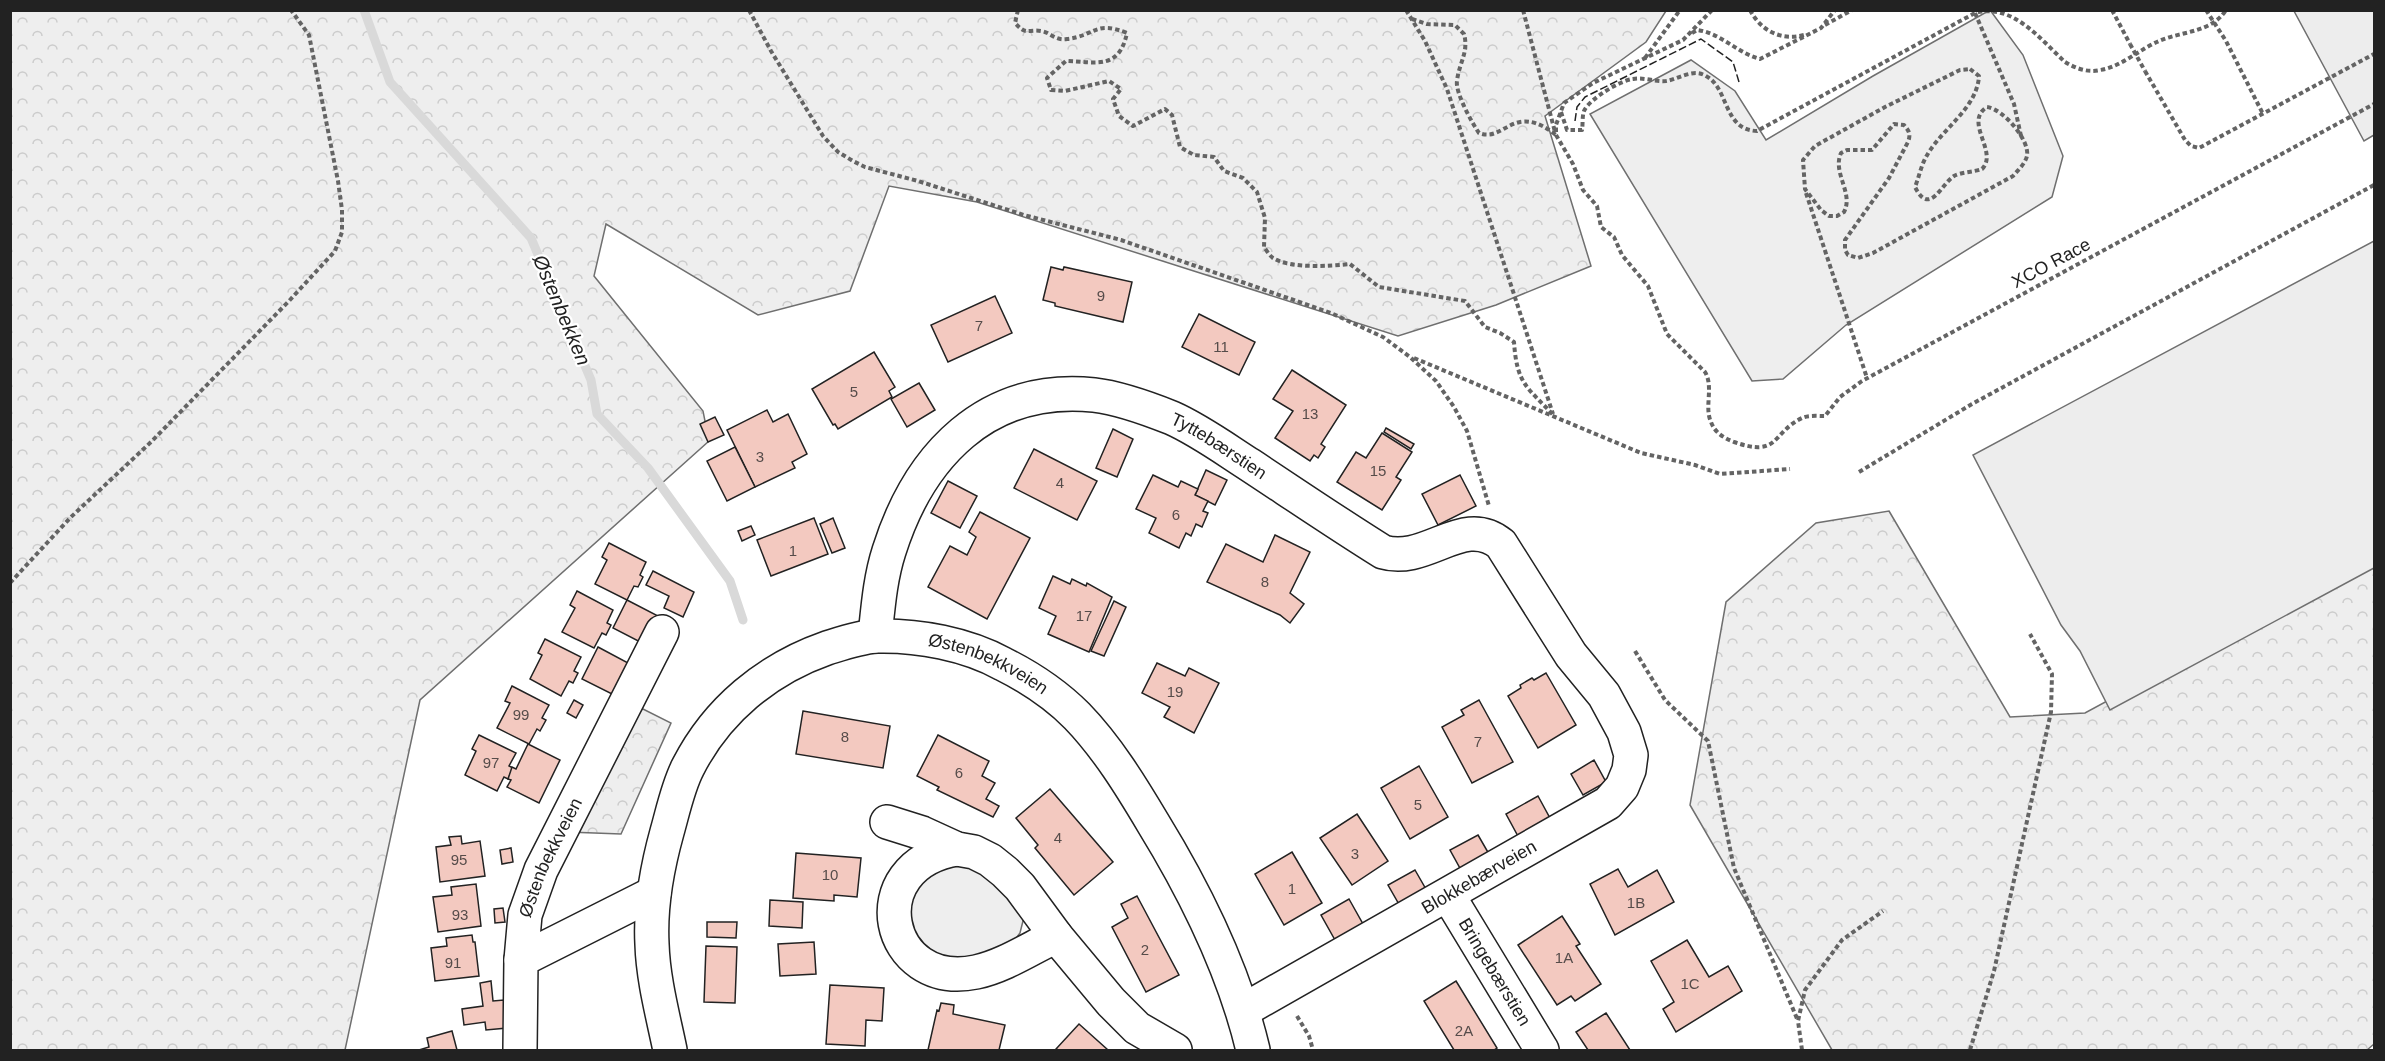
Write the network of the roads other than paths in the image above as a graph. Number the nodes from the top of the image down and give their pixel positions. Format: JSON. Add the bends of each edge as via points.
{"nodes":[{"id":1,"x":663,"y":632,"type":"dead end"},
{"id":2,"x":875,"y":636,"type":"junction"},
{"id":3,"x":1604,"y":695,"type":"joint"},
{"id":4,"x":887,"y":822,"type":"dead end"},
{"id":5,"x":957,"y":849,"type":"junction"},
{"id":6,"x":654,"y":892,"type":"junction"},
{"id":7,"x":1448,"y":895,"type":"junction"},
{"id":8,"x":1056,"y":936,"type":"junction"},
{"id":9,"x":521,"y":960,"type":"junction"},
{"id":10,"x":1244,"y":1010,"type":"junction"},
{"id":11,"x":520,"y":1050,"type":"edge"},
{"id":12,"x":670,"y":1050,"type":"edge"},
{"id":13,"x":1175,"y":1050,"type":"edge"},
{"id":14,"x":1253,"y":1050,"type":"edge"},
{"id":15,"x":1542,"y":1050,"type":"edge"}],
"edges":[{"from":1,"to":9,"type":"street","name":"Østenbekkveien","via":[[541,870],[525,915]]},
{"from":2,"to":3,"type":"street","name":"Tyttebærstien","via":[[889,552],[908,502],[929,467],[956,437],[991,412],[1029,399],[1094,395],[1130,402],[1174,419],[1383,552],[1395,555],[1422,550],[1474,532],[1492,537],[1508,554],[1571,655]]},
{"from":2,"to":6,"type":"street","name":"Østenbekkveien","via":[[845,642],[786,665],[732,705],[687,769],[664,843]]},
{"from":2,"to":10,"type":"street","name":"Østenbekkveien","via":[[943,643],[978,652],[1027,678],[1077,716],[1132,788],[1191,887]]},
{"from":3,"to":7,"type":"street","name":"Blokkebærveien","via":[[1624,732],[1631,755],[1622,788],[1608,803]]},
{"from":4,"to":5,"type":"street"},
{"from":5,"to":8,"type":"street","via":[[974,852],[1005,872]]},
{"from":5,"to":8,"type":"street","via":[[942,852],[912,868],[898,891],[895,921],[907,952],[944,972],[976,972]]},
{"from":6,"to":9,"type":"street","name":"Østenbekkveien"},
{"from":6,"to":12,"type":"street","name":"Østenbekkveien","via":[[652,945]]},
{"from":7,"to":10,"type":"street","name":"Blokkebærveien"},
{"from":7,"to":15,"type":"street","name":"Bringebærstien"},
{"from":8,"to":13,"type":"street","via":[[1137,1028]]},
{"from":9,"to":11,"type":"street","name":"Østenbekkveien"},
{"from":10,"to":14,"type":"street","name":"Østenbekkveien"}]}
